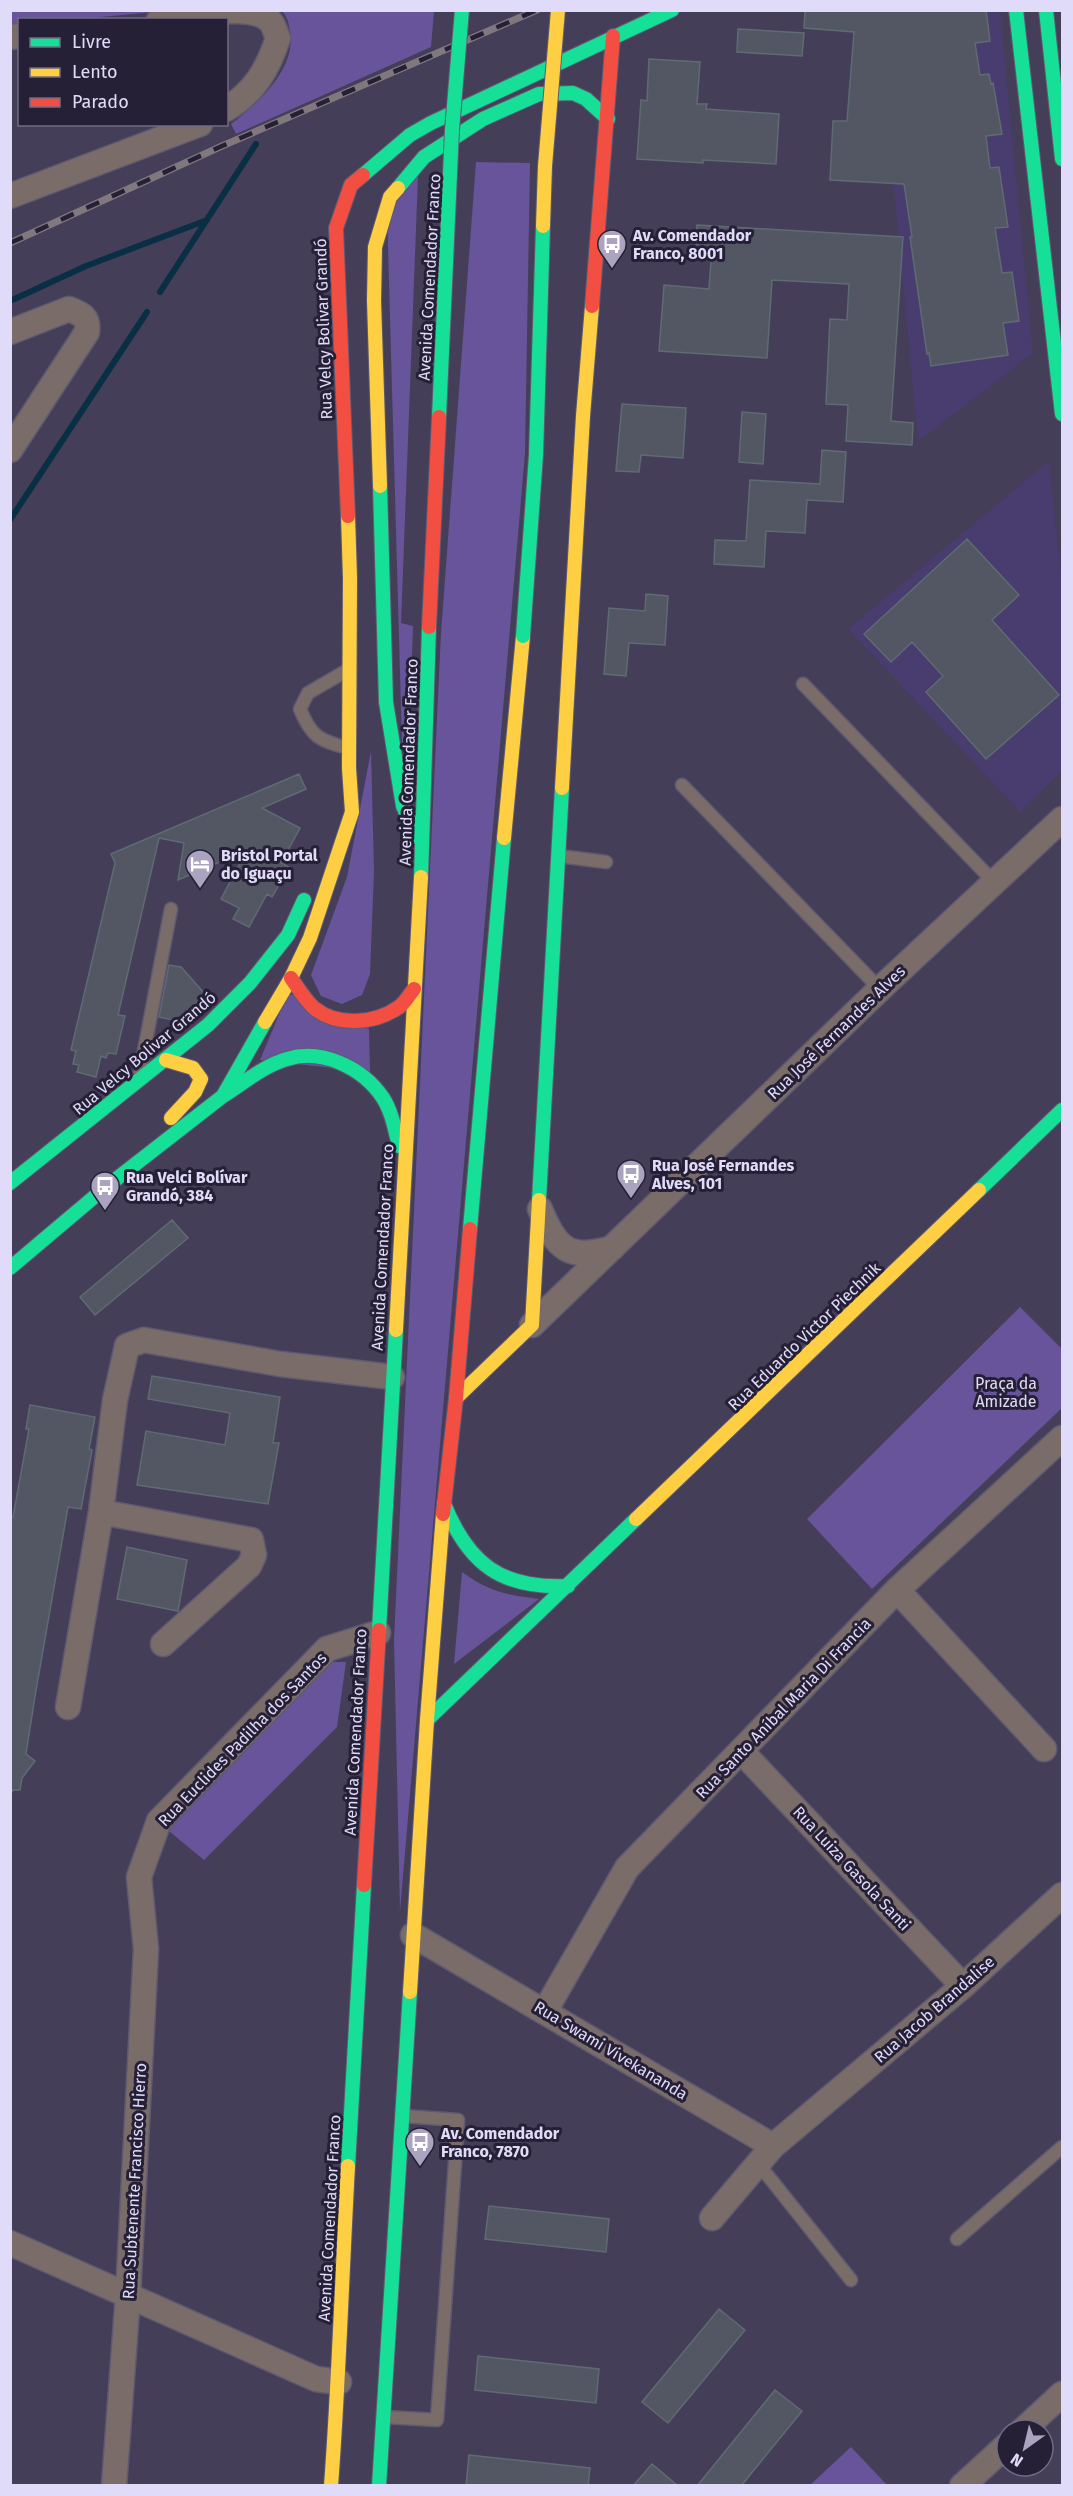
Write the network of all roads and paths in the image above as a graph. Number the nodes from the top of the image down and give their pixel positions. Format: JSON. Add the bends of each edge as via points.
{"nodes":[{"id":1,"x":462,"y":10,"type":"edge"},
{"id":2,"x":558,"y":10,"type":"edge"},
{"id":3,"x":672,"y":10,"type":"edge"},
{"id":4,"x":1016,"y":10,"type":"edge"},
{"id":5,"x":1046,"y":10,"type":"edge"},
{"id":6,"x":214,"y":12,"type":"edge"},
{"id":7,"x":173,"y":18,"type":"edge"},
{"id":8,"x":614,"y":36,"type":"junction"},
{"id":9,"x":579,"y":53,"type":"junction"},
{"id":10,"x":610,"y":84,"type":"junction"},
{"id":11,"x":234,"y":104,"type":"edge"},
{"id":12,"x":608,"y":119,"type":"junction"},
{"id":13,"x":195,"y":126,"type":"edge"},
{"id":14,"x":1062,"y":159,"type":"edge"},
{"id":15,"x":10,"y":196,"type":"edge"},
{"id":16,"x":10,"y":332,"type":"edge"},
{"id":17,"x":1062,"y":414,"type":"edge"},
{"id":18,"x":10,"y":450,"type":"edge"},
{"id":19,"x":350,"y":669,"type":"junction"},
{"id":20,"x":803,"y":684,"type":"dead end"},
{"id":21,"x":350,"y":748,"type":"junction"},
{"id":22,"x":349,"y":768,"type":"junction"},
{"id":23,"x":682,"y":785,"type":"dead end"},
{"id":24,"x":337,"y":796,"type":"dead end"},
{"id":25,"x":1062,"y":819,"type":"edge"},
{"id":26,"x":423,"y":849,"type":"junction"},
{"id":27,"x":558,"y":856,"type":"junction"},
{"id":28,"x":606,"y":862,"type":"dead end"},
{"id":29,"x":994,"y":882,"type":"junction"},
{"id":30,"x":309,"y":888,"type":"dead end"},
{"id":31,"x":171,"y":909,"type":"dead end"},
{"id":32,"x":291,"y":978,"type":"junction"},
{"id":33,"x":414,"y":989,"type":"junction"},
{"id":34,"x":880,"y":989,"type":"junction"},
{"id":35,"x":166,"y":1060,"type":"junction"},
{"id":36,"x":139,"y":1082,"type":"junction"},
{"id":37,"x":222,"y":1096,"type":"junction"},
{"id":38,"x":1062,"y":1110,"type":"edge"},
{"id":39,"x":404,"y":1160,"type":"junction"},
{"id":40,"x":10,"y":1183,"type":"edge"},
{"id":41,"x":106,"y":1187,"type":"junction"},
{"id":42,"x":539,"y":1205,"type":"junction"},
{"id":43,"x":612,"y":1248,"type":"junction"},
{"id":44,"x":10,"y":1268,"type":"edge"},
{"id":45,"x":532,"y":1324,"type":"junction"},
{"id":46,"x":392,"y":1377,"type":"junction"},
{"id":47,"x":456,"y":1398,"type":"junction"},
{"id":48,"x":1062,"y":1438,"type":"edge"},
{"id":49,"x":444,"y":1504,"type":"junction"},
{"id":50,"x":101,"y":1512,"type":"junction"},
{"id":51,"x":568,"y":1586,"type":"junction"},
{"id":52,"x":897,"y":1590,"type":"junction"},
{"id":53,"x":378,"y":1634,"type":"junction"},
{"id":54,"x":162,"y":1644,"type":"dead end"},
{"id":55,"x":68,"y":1707,"type":"dead end"},
{"id":56,"x":427,"y":1720,"type":"junction"},
{"id":57,"x":1044,"y":1749,"type":"dead end"},
{"id":58,"x":741,"y":1751,"type":"junction"},
{"id":59,"x":139,"y":1878,"type":"joint"},
{"id":60,"x":1062,"y":1895,"type":"edge"},
{"id":61,"x":413,"y":1935,"type":"junction"},
{"id":62,"x":963,"y":1986,"type":"junction"},
{"id":63,"x":544,"y":2011,"type":"junction"},
{"id":64,"x":402,"y":2116,"type":"junction"},
{"id":65,"x":1062,"y":2147,"type":"edge"},
{"id":66,"x":765,"y":2154,"type":"junction"},
{"id":67,"x":712,"y":2218,"type":"dead end"},
{"id":68,"x":957,"y":2239,"type":"dead end"},
{"id":69,"x":10,"y":2243,"type":"edge"},
{"id":70,"x":851,"y":2280,"type":"dead end"},
{"id":71,"x":128,"y":2295,"type":"junction"},
{"id":72,"x":345,"y":2386,"type":"junction"},
{"id":73,"x":1062,"y":2394,"type":"edge"},
{"id":74,"x":383,"y":2417,"type":"junction"},
{"id":75,"x":1036,"y":2418,"type":"edge"},
{"id":76,"x":995,"y":2456,"type":"edge"},
{"id":77,"x":371,"y":2484,"type":"edge"},
{"id":78,"x":114,"y":2486,"type":"edge"},
{"id":79,"x":332,"y":2486,"type":"edge"},
{"id":80,"x":962,"y":2486,"type":"edge"}],
"edges":[{"from":1,"to":26,"type":"main road","name":"Avenida Comendador Franco","bridge":true,"via":[[452,130]]},
{"from":2,"to":47,"type":"main road","bridge":true,"via":[[545,166],[536,455],[523,636]]},
{"from":3,"to":8,"type":"main road","name":"Rua Velcy Bolivar Grandó"},
{"from":4,"to":17,"type":"main road"},
{"from":5,"to":14,"type":"main road"},
{"from":6,"to":7,"type":"street"},
{"from":6,"to":11,"type":"street","via":[[251,12],[270,21],[278,38],[269,65]]},
{"from":8,"to":9,"type":"main road","name":"Rua Velcy Bolivar Grandó"},
{"from":8,"to":10,"type":"main road"},
{"from":9,"to":10,"type":"main road"},
{"from":9,"to":19,"type":"main road","name":"Rua Velcy Bolivar Grandó","via":[[424,127],[378,160],[351,186],[336,228]]},
{"from":10,"to":12,"type":"main road"},
{"from":12,"to":26,"type":"main road","via":[[573,93],[538,94],[483,119],[424,157],[390,196],[375,247],[386,702],[403,806]]},
{"from":12,"to":27,"type":"main road","via":[[583,416]]},
{"from":13,"to":15,"type":"street"},
{"from":16,"to":18,"type":"street","via":[[69,309],[83,315],[88,323],[87,332]]},
{"from":19,"to":21,"type":"main road","name":"Rua Velcy Bolivar Grandó"},
{"from":19,"to":21,"type":"lane","via":[[308,693],[300,709],[308,729],[325,742]]},
{"from":20,"to":29,"type":"lane"},
{"from":21,"to":22,"type":"main road","name":"Rua Velcy Bolivar Grandó"},
{"from":22,"to":24,"type":"main road","name":"Rua Velcy Bolivar Grandó"},
{"from":22,"to":32,"type":"main road","name":"Rua Velcy Bolivar Grandó","via":[[352,812],[310,938]]},
{"from":23,"to":34,"type":"lane"},
{"from":25,"to":29,"type":"street","name":"Rua José Fernandes Alves"},
{"from":26,"to":33,"type":"main road","name":"Avenida Comendador Franco"},
{"from":27,"to":28,"type":"lane"},
{"from":27,"to":42,"type":"main road"},
{"from":29,"to":34,"type":"street","name":"Rua José Fernandes Alves"},
{"from":30,"to":35,"type":"main road","name":"Rua Velcy Bolivar Grandó","via":[[288,935],[250,982]]},
{"from":31,"to":36,"type":"lane"},
{"from":32,"to":33,"type":"main road","via":[[316,1009],[336,1019],[357,1022],[400,1006]]},
{"from":32,"to":37,"type":"main road","name":"Rua Velcy Bolivar Grandó"},
{"from":33,"to":39,"type":"main road","name":"Avenida Comendador Franco"},
{"from":34,"to":43,"type":"street","name":"Rua José Fernandes Alves"},
{"from":35,"to":36,"type":"main road","name":"Rua Velcy Bolivar Grandó"},
{"from":35,"to":41,"type":"main road","via":[[193,1068],[201,1079],[200,1085]]},
{"from":36,"to":40,"type":"main road","name":"Rua Velcy Bolivar Grandó"},
{"from":37,"to":39,"type":"main road","via":[[295,1057],[337,1061],[371,1083],[388,1109]]},
{"from":37,"to":41,"type":"main road","name":"Rua Velcy Bolivar Grandó"},
{"from":38,"to":51,"type":"main road","name":"Rua Eduardo Victor Piechnik"},
{"from":39,"to":46,"type":"main road","name":"Avenida Comendador Franco"},
{"from":41,"to":44,"type":"main road","name":"Rua Velcy Bolivar Grandó"},
{"from":42,"to":43,"type":"street","via":[[559,1245],[576,1253],[591,1254]]},
{"from":42,"to":45,"type":"main road"},
{"from":43,"to":45,"type":"street","name":"Rua José Fernandes Alves"},
{"from":45,"to":47,"type":"main road"},
{"from":46,"to":50,"type":"street","via":[[280,1364],[144,1340],[127,1346],[115,1400]]},
{"from":46,"to":53,"type":"main road","name":"Avenida Comendador Franco"},
{"from":47,"to":49,"type":"main road"},
{"from":48,"to":52,"type":"street","name":"Rua Santo Aníbal Maria Di Francia"},
{"from":49,"to":51,"type":"main road","via":[[452,1528],[470,1555],[492,1571],[528,1586]]},
{"from":49,"to":56,"type":"main road"},
{"from":50,"to":54,"type":"street","via":[[251,1540],[254,1555],[249,1566]]},
{"from":50,"to":55,"type":"street"},
{"from":51,"to":56,"type":"main road","name":"Rua Eduardo Victor Piechnik"},
{"from":52,"to":57,"type":"street"},
{"from":52,"to":58,"type":"street","name":"Rua Santo Aníbal Maria Di Francia"},
{"from":53,"to":59,"type":"street","name":"Rua Euclides Padilha dos Santos","via":[[327,1648],[159,1821]]},
{"from":53,"to":72,"type":"main road","name":"Avenida Comendador Franco","via":[[338,2350]]},
{"from":56,"to":61,"type":"main road"},
{"from":58,"to":62,"type":"street","name":"Rua Luiza Gasola Santi"},
{"from":58,"to":63,"type":"street","name":"Rua Santo Aníbal Maria Di Francia","via":[[627,1868]]},
{"from":59,"to":71,"type":"street","name":"Rua Subtenente Francisco Hierro","via":[[146,1949]]},
{"from":60,"to":62,"type":"street","name":"Rua Jacob Brandalise"},
{"from":61,"to":63,"type":"street","name":"Rua Swami Vivekananda"},
{"from":61,"to":64,"type":"main road"},
{"from":62,"to":66,"type":"street","name":"Rua Jacob Brandalise"},
{"from":63,"to":66,"type":"street","name":"Rua Swami Vivekananda"},
{"from":64,"to":74,"type":"main road"},
{"from":64,"to":74,"type":"lane","via":[[458,2120],[437,2420]]},
{"from":65,"to":68,"type":"lane"},
{"from":66,"to":67,"type":"street"},
{"from":66,"to":70,"type":"lane"},
{"from":69,"to":71,"type":"street"},
{"from":71,"to":72,"type":"street","via":[[316,2379]]},
{"from":71,"to":78,"type":"street","name":"Rua Subtenente Francisco Hierro"},
{"from":72,"to":79,"type":"main road","name":"Avenida Comendador Franco"},
{"from":73,"to":75,"type":"street"},
{"from":74,"to":77,"type":"main road"},
{"from":76,"to":80,"type":"street"}]}
